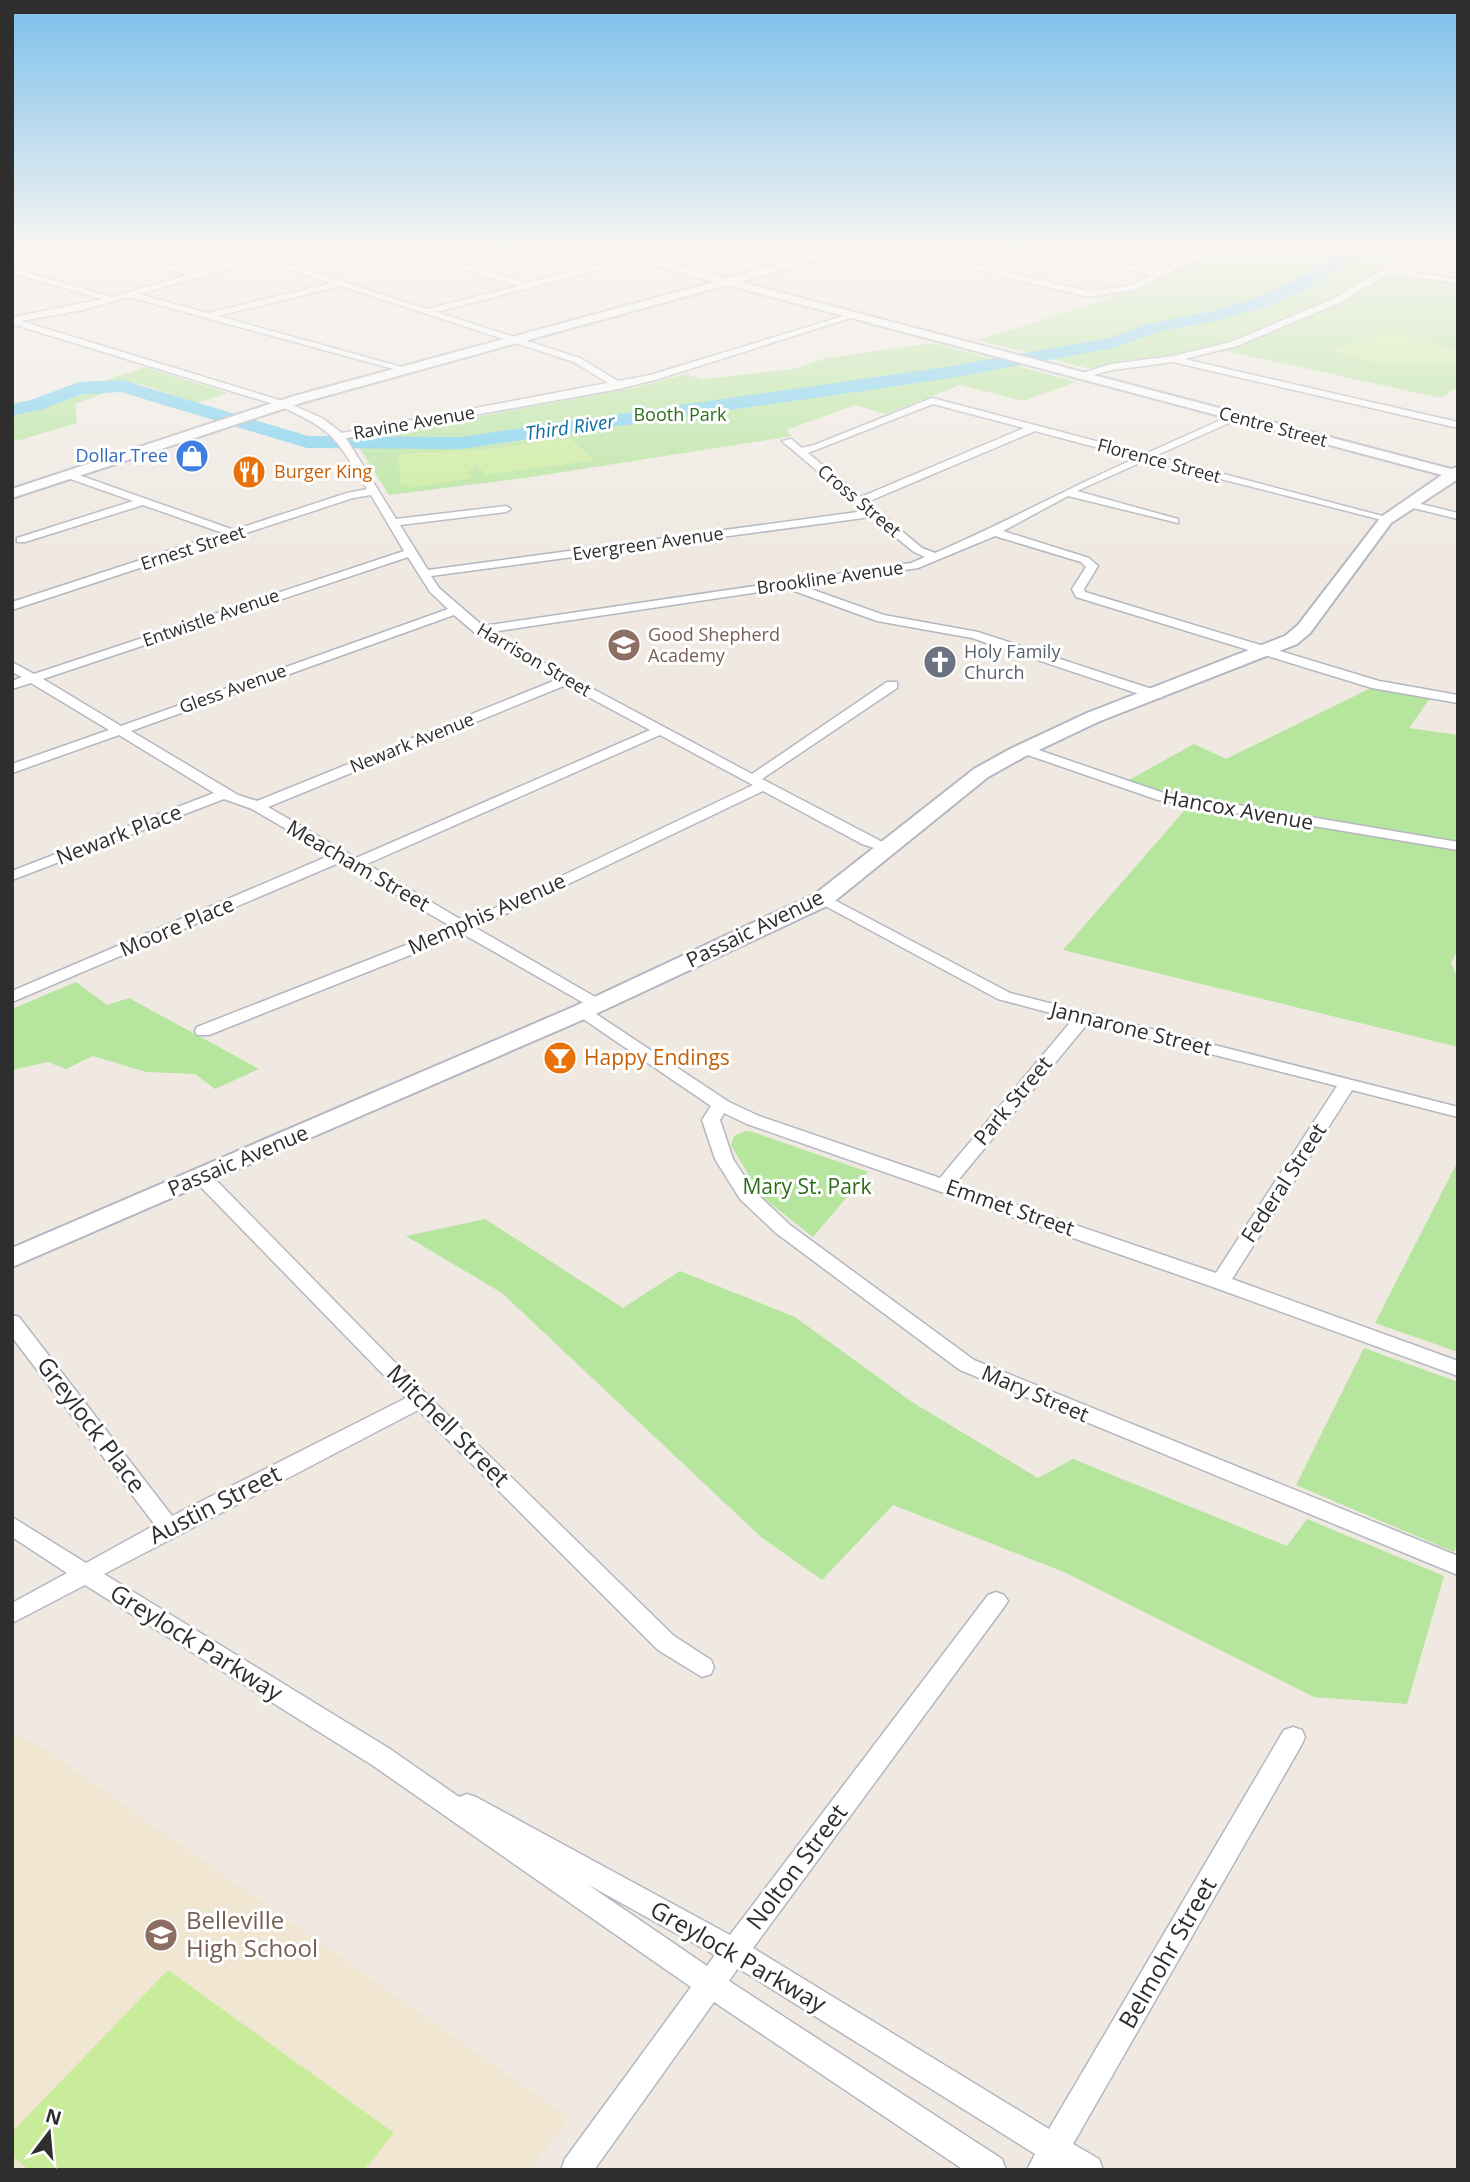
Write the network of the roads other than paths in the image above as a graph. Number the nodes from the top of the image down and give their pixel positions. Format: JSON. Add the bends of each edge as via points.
{"nodes":[{"id":1,"x":105,"y":349,"type":"edge"},
{"id":2,"x":326,"y":349,"type":"edge"},
{"id":3,"x":478,"y":349,"type":"edge"},
{"id":4,"x":543,"y":349,"type":"edge"},
{"id":5,"x":747,"y":349,"type":"edge"},
{"id":6,"x":978,"y":349,"type":"edge"},
{"id":7,"x":1214,"y":349,"type":"edge"},
{"id":8,"x":1173,"y":359,"type":"junction"},
{"id":9,"x":402,"y":370,"type":"junction"},
{"id":10,"x":1078,"y":376,"type":"junction"},
{"id":11,"x":619,"y":386,"type":"junction"},
{"id":12,"x":283,"y":404,"type":"junction"},
{"id":13,"x":1236,"y":417,"type":"junction"},
{"id":14,"x":1458,"y":425,"type":"edge"},
{"id":15,"x":1033,"y":428,"type":"junction"},
{"id":16,"x":340,"y":437,"type":"junction"},
{"id":17,"x":787,"y":441,"type":"dead end"},
{"id":18,"x":800,"y":452,"type":"junction"},
{"id":19,"x":1144,"y":457,"type":"junction"},
{"id":20,"x":1456,"y":473,"type":"edge"},
{"id":21,"x":69,"y":475,"type":"junction"},
{"id":22,"x":374,"y":491,"type":"junction"},
{"id":23,"x":14,"y":492,"type":"edge"},
{"id":24,"x":1067,"y":492,"type":"junction"},
{"id":25,"x":144,"y":501,"type":"junction"},
{"id":26,"x":859,"y":501,"type":"junction"},
{"id":27,"x":1409,"y":504,"type":"junction"},
{"id":28,"x":506,"y":509,"type":"dead end"},
{"id":29,"x":874,"y":513,"type":"junction"},
{"id":30,"x":1458,"y":516,"type":"edge"},
{"id":31,"x":1386,"y":520,"type":"junction"},
{"id":32,"x":1174,"y":521,"type":"dead end"},
{"id":33,"x":393,"y":523,"type":"junction"},
{"id":34,"x":993,"y":532,"type":"junction"},
{"id":35,"x":236,"y":534,"type":"junction"},
{"id":36,"x":21,"y":540,"type":"dead end"},
{"id":37,"x":409,"y":553,"type":"junction"},
{"id":38,"x":934,"y":557,"type":"junction"},
{"id":39,"x":423,"y":574,"type":"junction"},
{"id":40,"x":787,"y":584,"type":"junction"},
{"id":41,"x":12,"y":606,"type":"edge"},
{"id":42,"x":455,"y":611,"type":"junction"},
{"id":43,"x":479,"y":630,"type":"junction"},
{"id":44,"x":1266,"y":650,"type":"junction"},
{"id":45,"x":12,"y":666,"type":"edge"},
{"id":46,"x":33,"y":678,"type":"junction"},
{"id":47,"x":566,"y":680,"type":"junction"},
{"id":48,"x":12,"y":685,"type":"edge"},
{"id":49,"x":892,"y":685,"type":"dead end"},
{"id":50,"x":1156,"y":695,"type":"junction"},
{"id":51,"x":1458,"y":699,"type":"edge"},
{"id":52,"x":661,"y":730,"type":"junction"},
{"id":53,"x":119,"y":731,"type":"junction"},
{"id":54,"x":1024,"y":749,"type":"junction"},
{"id":55,"x":12,"y":769,"type":"edge"},
{"id":56,"x":759,"y":782,"type":"junction"},
{"id":57,"x":226,"y":793,"type":"junction"},
{"id":58,"x":257,"y":806,"type":"junction"},
{"id":59,"x":1458,"y":846,"type":"edge"},
{"id":60,"x":887,"y":848,"type":"junction"},
{"id":61,"x":349,"y":860,"type":"junction"},
{"id":62,"x":12,"y":876,"type":"edge"},
{"id":63,"x":823,"y":899,"type":"junction"},
{"id":64,"x":464,"y":928,"type":"junction"},
{"id":65,"x":12,"y":997,"type":"edge"},
{"id":66,"x":588,"y":1008,"type":"junction"},
{"id":67,"x":1083,"y":1018,"type":"junction"},
{"id":68,"x":204,"y":1031,"type":"dead end"},
{"id":69,"x":1348,"y":1083,"type":"junction"},
{"id":70,"x":723,"y":1106,"type":"junction"},
{"id":71,"x":1458,"y":1112,"type":"edge"},
{"id":72,"x":202,"y":1177,"type":"junction"},
{"id":73,"x":944,"y":1185,"type":"junction"},
{"id":74,"x":12,"y":1258,"type":"edge"},
{"id":75,"x":1220,"y":1282,"type":"junction"},
{"id":76,"x":12,"y":1322,"type":"edge"},
{"id":77,"x":1458,"y":1369,"type":"edge"},
{"id":78,"x":420,"y":1399,"type":"junction"},
{"id":79,"x":12,"y":1525,"type":"edge"},
{"id":80,"x":169,"y":1528,"type":"junction"},
{"id":81,"x":1458,"y":1566,"type":"edge"},
{"id":82,"x":85,"y":1574,"type":"junction"},
{"id":83,"x":996,"y":1601,"type":"dead end"},
{"id":84,"x":12,"y":1614,"type":"edge"},
{"id":85,"x":702,"y":1667,"type":"dead end"},
{"id":86,"x":1293,"y":1737,"type":"dead end"},
{"id":87,"x":381,"y":1757,"type":"junction"},
{"id":88,"x":734,"y":1951,"type":"junction"},
{"id":89,"x":710,"y":1984,"type":"junction"},
{"id":90,"x":1048,"y":2159,"type":"edge"},
{"id":91,"x":576,"y":2170,"type":"edge"},
{"id":92,"x":991,"y":2170,"type":"edge"},
{"id":93,"x":1088,"y":2170,"type":"edge"}],
"edges":[{"from":1,"to":12,"type":"street","name":"Harrison Street"},
{"from":2,"to":9,"type":"street"},
{"from":3,"to":9,"type":"street"},
{"from":4,"to":11,"type":"street","via":[[577,360]]},
{"from":5,"to":11,"type":"street","name":"Ravine Avenue"},
{"from":6,"to":10,"type":"street","name":"Centre Street"},
{"from":7,"to":8,"type":"street"},
{"from":8,"to":10,"type":"street"},
{"from":8,"to":14,"type":"street"},
{"from":9,"to":12,"type":"street"},
{"from":10,"to":13,"type":"street","name":"Centre Street"},
{"from":11,"to":16,"type":"street","name":"Ravine Avenue"},
{"from":12,"to":16,"type":"street","name":"Harrison Street","via":[[319,420]]},
{"from":12,"to":21,"type":"street"},
{"from":13,"to":19,"type":"street","name":"Brookline Avenue"},
{"from":13,"to":20,"type":"street","name":"Centre Street"},
{"from":15,"to":18,"type":"street","name":"Florence Street","via":[[932,401]]},
{"from":15,"to":19,"type":"street","name":"Florence Street"},
{"from":15,"to":26,"type":"street"},
{"from":16,"to":22,"type":"street","name":"Harrison Street"},
{"from":17,"to":18,"type":"street","name":"Cross Street"},
{"from":18,"to":26,"type":"street","name":"Cross Street"},
{"from":19,"to":24,"type":"street","name":"Brookline Avenue"},
{"from":19,"to":31,"type":"street","name":"Florence Street"},
{"from":20,"to":27,"type":"street","name":"Passaic Avenue"},
{"from":21,"to":23,"type":"street"},
{"from":21,"to":25,"type":"street"},
{"from":22,"to":33,"type":"street","name":"Harrison Street"},
{"from":22,"to":35,"type":"street","name":"Ernest Street"},
{"from":24,"to":32,"type":"street"},
{"from":24,"to":34,"type":"street","name":"Brookline Avenue"},
{"from":25,"to":35,"type":"street"},
{"from":25,"to":36,"type":"street"},
{"from":26,"to":29,"type":"street","name":"Cross Street"},
{"from":27,"to":30,"type":"street"},
{"from":27,"to":31,"type":"street","name":"Passaic Avenue"},
{"from":28,"to":33,"type":"street"},
{"from":29,"to":38,"type":"street","name":"Cross Street","via":[[918,550]]},
{"from":29,"to":39,"type":"street","name":"Evergreen Avenue"},
{"from":31,"to":44,"type":"street","name":"Passaic Avenue","via":[[1304,629]]},
{"from":33,"to":37,"type":"street","name":"Harrison Street"},
{"from":34,"to":38,"type":"street","name":"Brookline Avenue"},
{"from":34,"to":44,"type":"street","via":[[1085,560],[1092,566],[1078,589],[1080,594]]},
{"from":35,"to":41,"type":"street","name":"Ernest Street"},
{"from":37,"to":39,"type":"street","name":"Harrison Street"},
{"from":37,"to":46,"type":"street","name":"Entwistle Avenue"},
{"from":38,"to":40,"type":"street","name":"Brookline Avenue","via":[[907,567]]},
{"from":39,"to":42,"type":"street","name":"Harrison Street"},
{"from":40,"to":43,"type":"street","name":"Brookline Avenue"},
{"from":40,"to":50,"type":"street","via":[[872,616],[974,635]]},
{"from":42,"to":43,"type":"street","name":"Harrison Street"},
{"from":42,"to":53,"type":"street","name":"Gless Avenue"},
{"from":43,"to":47,"type":"street","name":"Harrison Street"},
{"from":44,"to":50,"type":"street","name":"Passaic Avenue"},
{"from":44,"to":51,"type":"street","via":[[1377,685]]},
{"from":45,"to":46,"type":"street","name":"Meacham Street"},
{"from":46,"to":48,"type":"street","name":"Entwistle Avenue"},
{"from":46,"to":53,"type":"street","name":"Meacham Street"},
{"from":47,"to":52,"type":"street","name":"Harrison Street"},
{"from":47,"to":58,"type":"street","name":"Newark Avenue"},
{"from":49,"to":56,"type":"street","name":"Memphis Avenue","via":[[772,768]]},
{"from":50,"to":54,"type":"street","name":"Passaic Avenue"},
{"from":52,"to":56,"type":"street","name":"Harrison Street"},
{"from":52,"to":61,"type":"street","name":"Moore Place"},
{"from":53,"to":55,"type":"street","name":"Gless Avenue"},
{"from":53,"to":57,"type":"street","name":"Meacham Street"},
{"from":54,"to":59,"type":"street","name":"Hancox Avenue","via":[[1158,796]]},
{"from":54,"to":60,"type":"street","name":"Passaic Avenue","via":[[981,773]]},
{"from":56,"to":60,"type":"street","name":"Harrison Street"},
{"from":56,"to":64,"type":"street","name":"Memphis Avenue"},
{"from":57,"to":58,"type":"street","name":"Meacham Street"},
{"from":57,"to":62,"type":"street","name":"Newark Place"},
{"from":58,"to":61,"type":"street","name":"Meacham Street"},
{"from":60,"to":63,"type":"street","name":"Passaic Avenue"},
{"from":61,"to":64,"type":"street","name":"Meacham Street"},
{"from":61,"to":65,"type":"street","name":"Moore Place"},
{"from":63,"to":66,"type":"street","name":"Passaic Avenue"},
{"from":63,"to":67,"type":"street","name":"Jannarone Street","via":[[1004,996]]},
{"from":64,"to":66,"type":"street","name":"Meacham Street"},
{"from":64,"to":68,"type":"street","name":"Memphis Avenue"},
{"from":66,"to":70,"type":"street","name":"Emmet Street"},
{"from":66,"to":72,"type":"street","name":"Passaic Avenue"},
{"from":67,"to":69,"type":"street","name":"Jannarone Street"},
{"from":67,"to":73,"type":"street","name":"Park Street"},
{"from":69,"to":71,"type":"street","name":"Jannarone Street"},
{"from":69,"to":75,"type":"street","name":"Federal Street"},
{"from":70,"to":73,"type":"street","name":"Emmet Street","via":[[772,1128]]},
{"from":70,"to":81,"type":"street","name":"Mary Street","via":[[711,1120],[729,1168],[747,1195],[783,1229],[967,1365]]},
{"from":72,"to":74,"type":"street","name":"Passaic Avenue"},
{"from":72,"to":78,"type":"street","name":"Mitchell Street"},
{"from":73,"to":75,"type":"street","name":"Emmet Street"},
{"from":75,"to":77,"type":"street","name":"Emmet Street"},
{"from":76,"to":80,"type":"street","name":"Greylock Place"},
{"from":78,"to":80,"type":"street","name":"Austin Street"},
{"from":78,"to":85,"type":"street","name":"Mitchell Street","via":[[666,1643]]},
{"from":79,"to":82,"type":"street","name":"Greylock Parkway"},
{"from":80,"to":82,"type":"street","name":"Austin Street"},
{"from":82,"to":84,"type":"street","name":"Austin Street"},
{"from":82,"to":87,"type":"street","name":"Greylock Parkway"},
{"from":83,"to":88,"type":"street","name":"Nolton Street"},
{"from":86,"to":90,"type":"street","name":"Belmohr Street"},
{"from":87,"to":88,"type":"street","name":"Greylock Parkway"},
{"from":87,"to":89,"type":"street","name":"Greylock Parkway"},
{"from":88,"to":89,"type":"street","name":"Nolton Street"},
{"from":88,"to":90,"type":"street","name":"Greylock Parkway"},
{"from":89,"to":91,"type":"street","name":"Nolton Street"},
{"from":89,"to":92,"type":"street","name":"Greylock Parkway"},
{"from":90,"to":93,"type":"street","name":"Greylock Parkway"}]}
